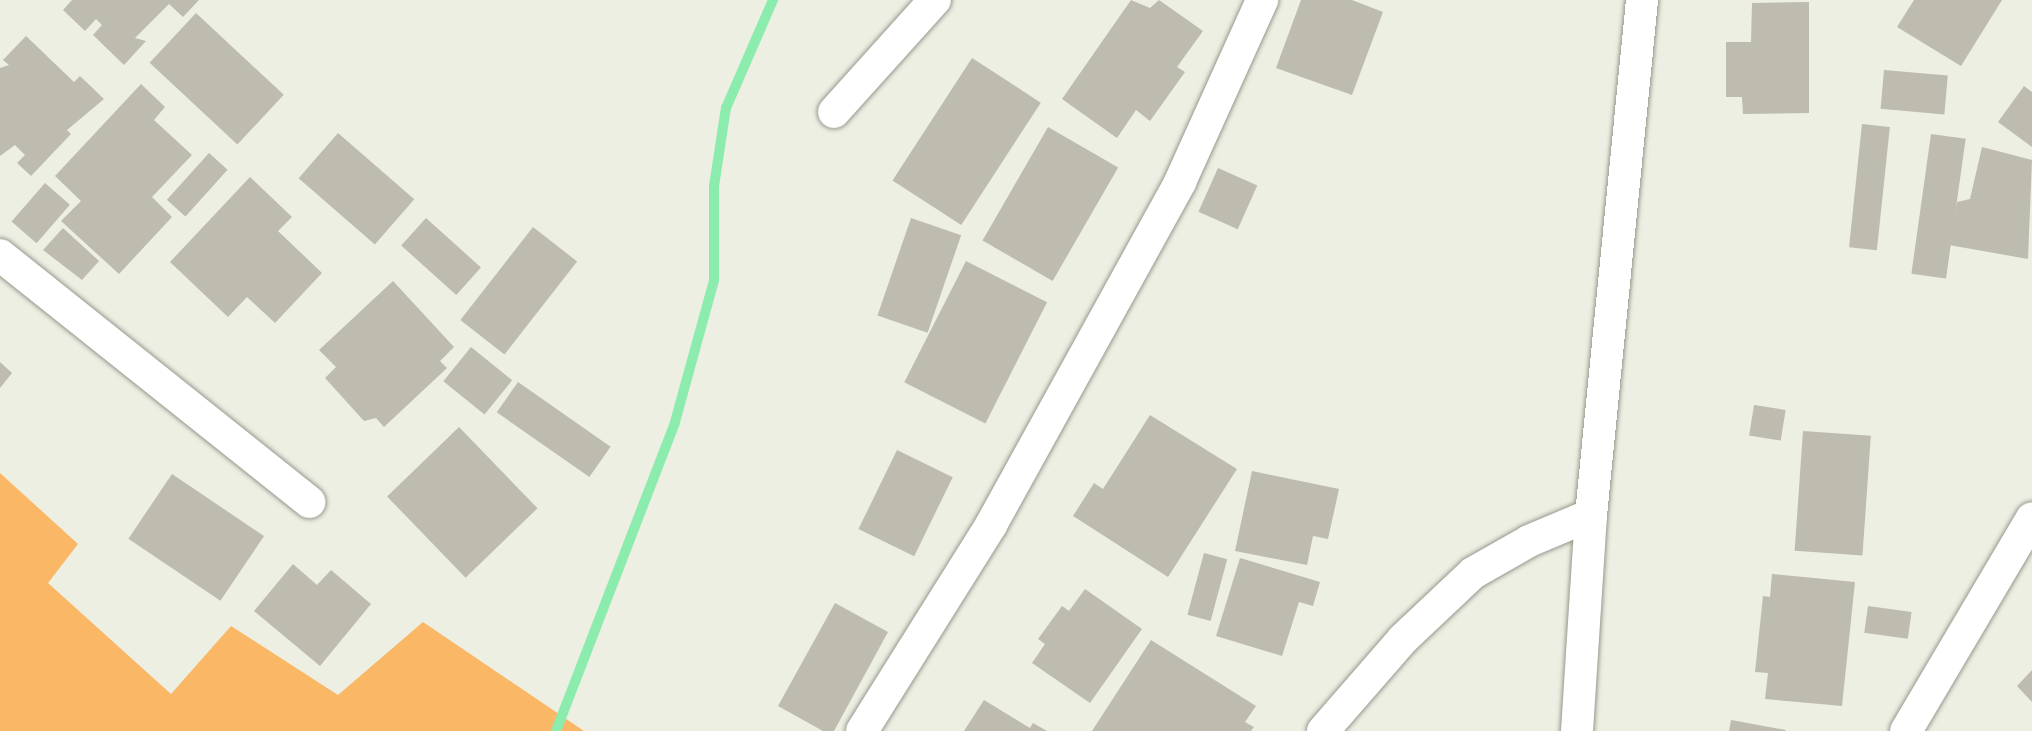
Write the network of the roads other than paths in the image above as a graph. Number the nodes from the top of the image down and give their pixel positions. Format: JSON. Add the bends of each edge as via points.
{"nodes":[{"id":1,"x":935,"y":0,"type":"edge"},
{"id":2,"x":1262,"y":0,"type":"edge"},
{"id":3,"x":1642,"y":0,"type":"edge"},
{"id":4,"x":834,"y":112,"type":"dead end"},
{"id":5,"x":0,"y":255,"type":"edge"},
{"id":6,"x":309,"y":502,"type":"dead end"},
{"id":7,"x":1591,"y":515,"type":"junction"},
{"id":8,"x":2032,"y":518,"type":"edge"},
{"id":9,"x":862,"y":731,"type":"edge"},
{"id":10,"x":1323,"y":731,"type":"edge"},
{"id":11,"x":1577,"y":731,"type":"edge"},
{"id":12,"x":1906,"y":731,"type":"edge"}],
"edges":[{"from":1,"to":4,"type":"street"},
{"from":2,"to":9,"type":"street","via":[[1180,182],[991,524]]},
{"from":3,"to":7,"type":"street"},
{"from":5,"to":6,"type":"street"},
{"from":7,"to":10,"type":"street","via":[[1529,541],[1473,573],[1403,639]]},
{"from":7,"to":11,"type":"street"},
{"from":8,"to":12,"type":"street"}]}
